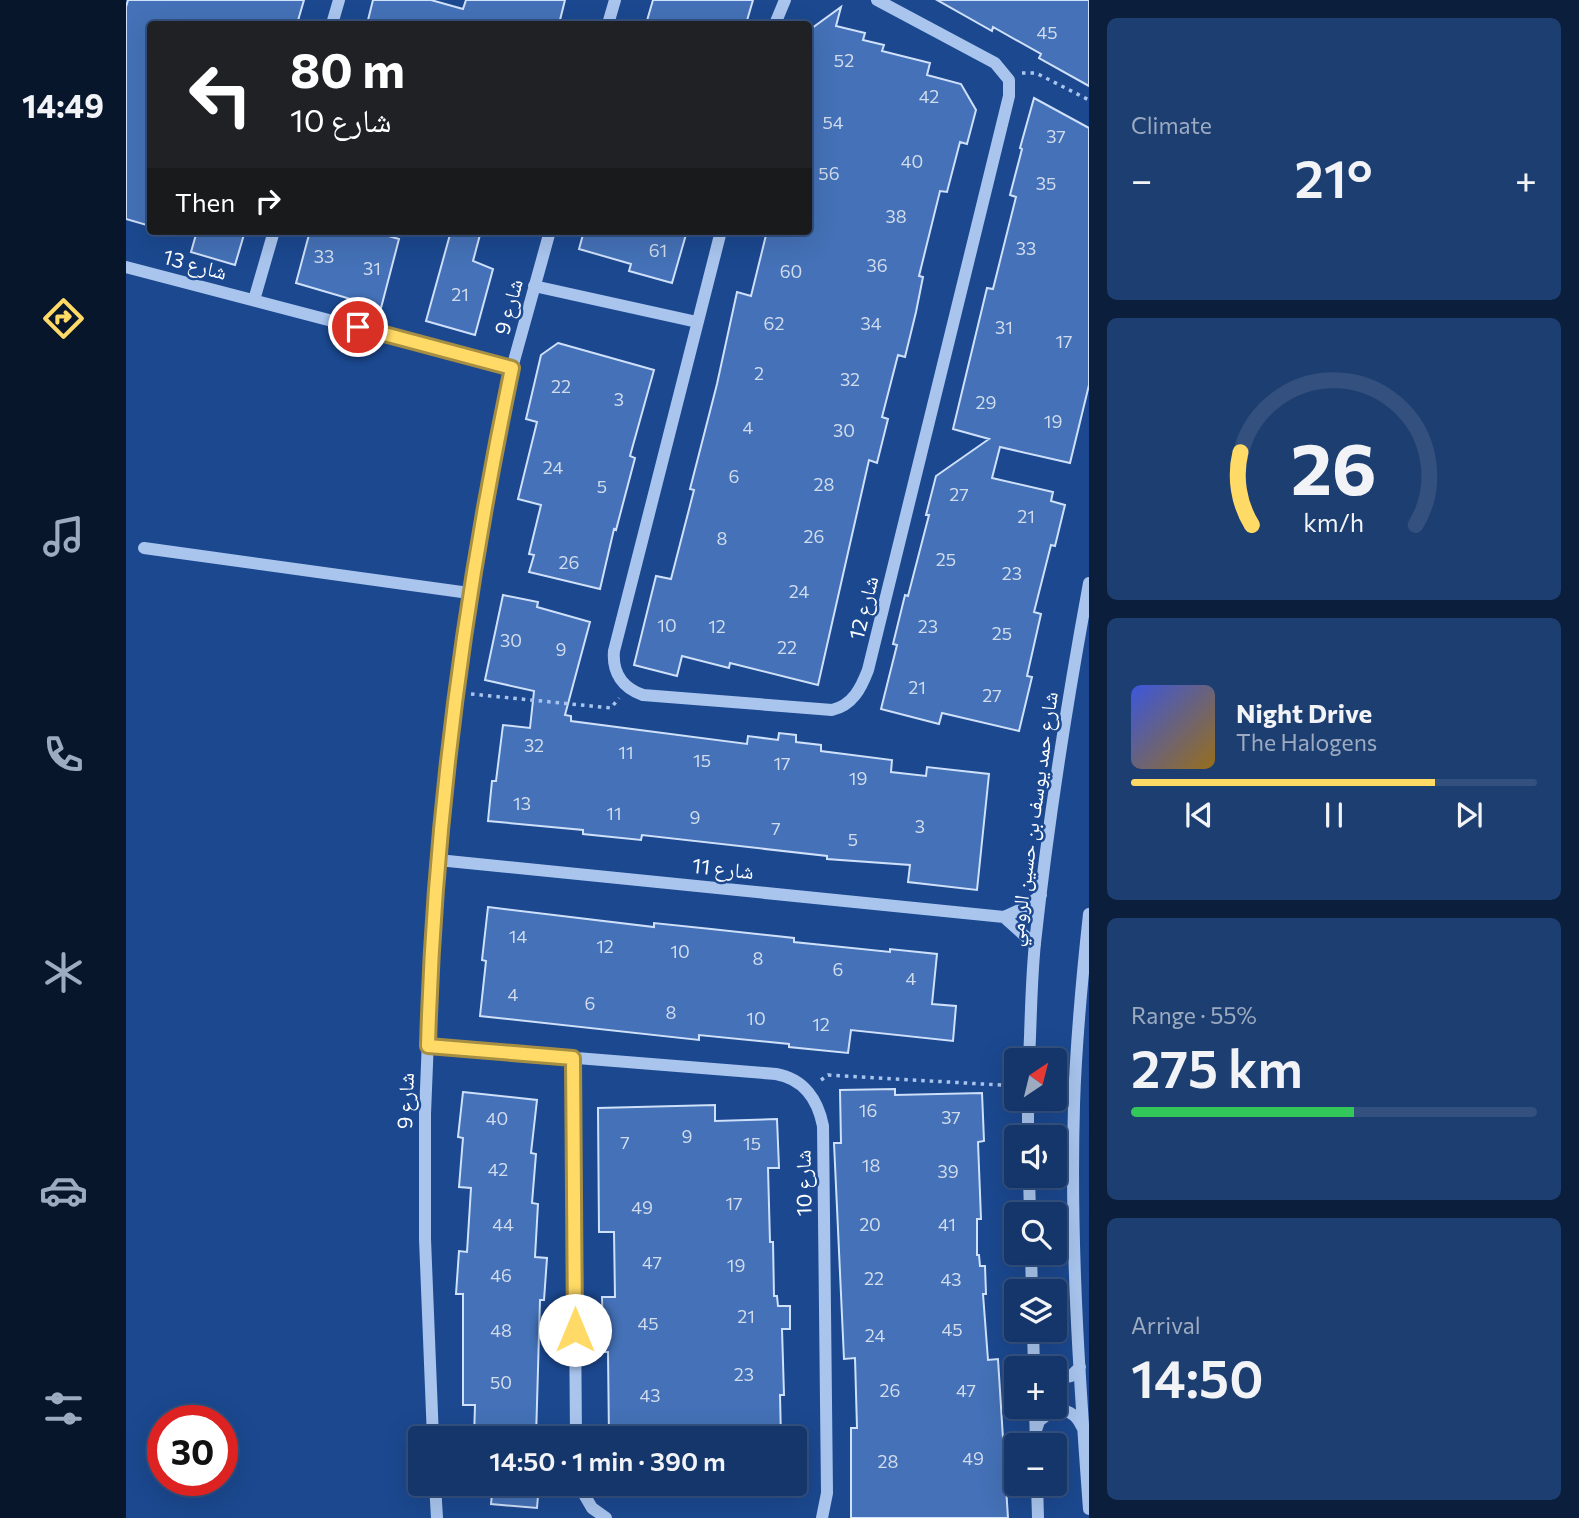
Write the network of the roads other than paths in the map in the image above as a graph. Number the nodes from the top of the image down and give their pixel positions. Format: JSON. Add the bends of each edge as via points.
{"nodes":[{"id":1,"x":339,"y":0,"type":"edge"},
{"id":2,"x":615,"y":0,"type":"edge"},
{"id":3,"x":785,"y":0,"type":"edge"},
{"id":4,"x":877,"y":0,"type":"edge"},
{"id":5,"x":333,"y":21,"type":"edge"},
{"id":6,"x":609,"y":21,"type":"edge"},
{"id":7,"x":776,"y":21,"type":"edge"},
{"id":8,"x":273,"y":235,"type":"edge"},
{"id":9,"x":549,"y":235,"type":"edge"},
{"id":10,"x":720,"y":235,"type":"edge"},
{"id":11,"x":126,"y":267,"type":"edge"},
{"id":12,"x":534,"y":286,"type":"junction"},
{"id":13,"x":254,"y":300,"type":"junction"},
{"id":14,"x":697,"y":322,"type":"junction"},
{"id":15,"x":512,"y":368,"type":"junction"},
{"id":16,"x":144,"y":548,"type":"dead end"},
{"id":17,"x":1089,"y":583,"type":"edge"},
{"id":18,"x":470,"y":593,"type":"junction"},
{"id":19,"x":438,"y":860,"type":"junction"},
{"id":20,"x":1041,"y":895,"type":"junction"},
{"id":21,"x":1089,"y":914,"type":"edge"},
{"id":22,"x":1004,"y":916,"type":"junction"},
{"id":23,"x":1035,"y":945,"type":"junction"},
{"id":24,"x":428,"y":1046,"type":"junction"},
{"id":25,"x":1030,"y":1048,"type":"edge"},
{"id":26,"x":573,"y":1058,"type":"junction"},
{"id":27,"x":1080,"y":1367,"type":"junction"},
{"id":28,"x":1067,"y":1377,"type":"edge"},
{"id":29,"x":433,"y":1426,"type":"edge"},
{"id":30,"x":576,"y":1426,"type":"edge"},
{"id":31,"x":1083,"y":1430,"type":"junction"},
{"id":32,"x":1037,"y":1433,"type":"edge"},
{"id":33,"x":435,"y":1496,"type":"edge"},
{"id":34,"x":585,"y":1496,"type":"edge"},
{"id":35,"x":1037,"y":1496,"type":"edge"},
{"id":36,"x":1089,"y":1509,"type":"edge"},
{"id":37,"x":436,"y":1518,"type":"edge"},
{"id":38,"x":606,"y":1518,"type":"edge"},
{"id":39,"x":822,"y":1518,"type":"edge"},
{"id":40,"x":1038,"y":1518,"type":"edge"}],
"edges":[{"from":1,"to":5,"type":"street"},
{"from":2,"to":6,"type":"street"},
{"from":3,"to":7,"type":"street"},
{"from":4,"to":14,"type":"street","name":"شارع 12","via":[[995,62],[1006,74],[1010,88],[869,670],[845,706],[822,711],[643,695],[628,688],[616,672],[614,651]]},
{"from":8,"to":13,"type":"street"},
{"from":9,"to":12,"type":"street","name":"شارع 9"},
{"from":10,"to":14,"type":"street"},
{"from":11,"to":13,"type":"street","name":"شارع 13"},
{"from":12,"to":14,"type":"street"},
{"from":12,"to":15,"type":"street","name":"شارع 9"},
{"from":13,"to":15,"type":"street","name":"شارع 13"},
{"from":15,"to":18,"type":"street","name":"شارع 9"},
{"from":16,"to":18,"type":"street"},
{"from":17,"to":20,"type":"street","name":"شارع حمد يوسف بن حسين الرومي"},
{"from":18,"to":19,"type":"street","name":"شارع 9"},
{"from":19,"to":22,"type":"street","name":"شارع 11"},
{"from":19,"to":24,"type":"street","name":"شارع 9"},
{"from":20,"to":22,"type":"street"},
{"from":20,"to":23,"type":"street","name":"شارع حمد يوسف بن حسين الرومي"},
{"from":21,"to":27,"type":"street","via":[[1077,1022],[1074,1107]]},
{"from":22,"to":23,"type":"street"},
{"from":23,"to":25,"type":"street","name":"شارع حمد يوسف بن حسين الرومي"},
{"from":24,"to":26,"type":"street"},
{"from":24,"to":29,"type":"street","name":"شارع 9","via":[[423,1175]]},
{"from":26,"to":30,"type":"street"},
{"from":26,"to":39,"type":"street","name":"شارع 10","via":[[776,1074],[793,1079],[817,1104],[823,1126],[827,1493]]},
{"from":27,"to":28,"type":"street"},
{"from":27,"to":31,"type":"street"},
{"from":31,"to":32,"type":"street","via":[[1075,1415],[1058,1410],[1042,1417]]},
{"from":31,"to":36,"type":"street"},
{"from":33,"to":37,"type":"street"},
{"from":34,"to":38,"type":"street"},
{"from":35,"to":40,"type":"street"}]}
